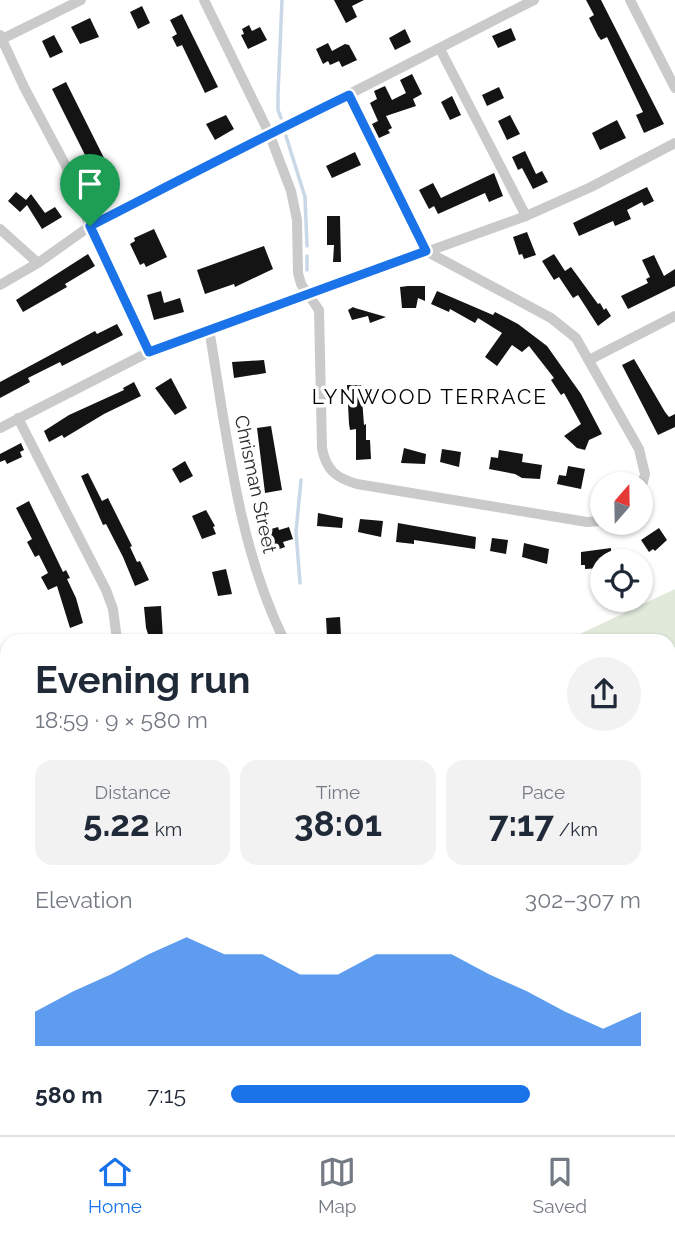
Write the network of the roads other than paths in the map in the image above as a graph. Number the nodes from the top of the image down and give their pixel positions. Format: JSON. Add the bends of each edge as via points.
{"nodes":[{"id":1,"x":81,"y":0,"type":"edge"},
{"id":2,"x":204,"y":0,"type":"edge"},
{"id":3,"x":534,"y":0,"type":"edge"},
{"id":4,"x":629,"y":0,"type":"edge"},
{"id":5,"x":1,"y":37,"type":"edge"},
{"id":6,"x":440,"y":48,"type":"junction"},
{"id":7,"x":675,"y":88,"type":"edge"},
{"id":8,"x":349,"y":95,"type":"junction"},
{"id":9,"x":269,"y":133,"type":"junction"},
{"id":10,"x":675,"y":143,"type":"edge"},
{"id":11,"x":526,"y":216,"type":"junction"},
{"id":12,"x":90,"y":226,"type":"junction"},
{"id":13,"x":0,"y":229,"type":"edge"},
{"id":14,"x":426,"y":251,"type":"junction"},
{"id":15,"x":38,"y":263,"type":"junction"},
{"id":16,"x":0,"y":285,"type":"edge"},
{"id":17,"x":308,"y":292,"type":"junction"},
{"id":18,"x":675,"y":316,"type":"edge"},
{"id":19,"x":209,"y":329,"type":"junction"},
{"id":20,"x":149,"y":352,"type":"junction"},
{"id":21,"x":591,"y":359,"type":"junction"},
{"id":22,"x":18,"y":418,"type":"junction"},
{"id":23,"x":0,"y":428,"type":"edge"},
{"id":24,"x":645,"y":472,"type":"edge"},
{"id":25,"x":590,"y":522,"type":"edge"},
{"id":26,"x":116,"y":634,"type":"edge"},
{"id":27,"x":281,"y":634,"type":"edge"}],
"edges":[{"from":1,"to":5,"type":"street"},
{"from":2,"to":9,"type":"street"},
{"from":3,"to":6,"type":"street"},
{"from":4,"to":7,"type":"street"},
{"from":5,"to":12,"type":"street","via":[[66,166]]},
{"from":6,"to":8,"type":"street"},
{"from":6,"to":11,"type":"street"},
{"from":8,"to":9,"type":"street"},
{"from":8,"to":14,"type":"street"},
{"from":9,"to":12,"type":"street"},
{"from":9,"to":17,"type":"street","via":[[291,191],[298,272]]},
{"from":10,"to":11,"type":"street"},
{"from":11,"to":14,"type":"street"},
{"from":12,"to":15,"type":"street"},
{"from":12,"to":20,"type":"street"},
{"from":13,"to":15,"type":"street"},
{"from":14,"to":17,"type":"street"},
{"from":14,"to":21,"type":"street","via":[[551,318],[576,338]]},
{"from":15,"to":16,"type":"street"},
{"from":17,"to":19,"type":"street"},
{"from":17,"to":25,"type":"street","via":[[319,310],[323,448],[331,472],[356,484]]},
{"from":18,"to":21,"type":"street"},
{"from":19,"to":20,"type":"street"},
{"from":19,"to":27,"type":"street","name":"Chrisman Street","via":[[239,502],[258,578]]},
{"from":20,"to":22,"type":"street"},
{"from":21,"to":24,"type":"street","via":[[642,456]]},
{"from":22,"to":23,"type":"street"},
{"from":22,"to":26,"type":"street","via":[[106,590]]}]}
